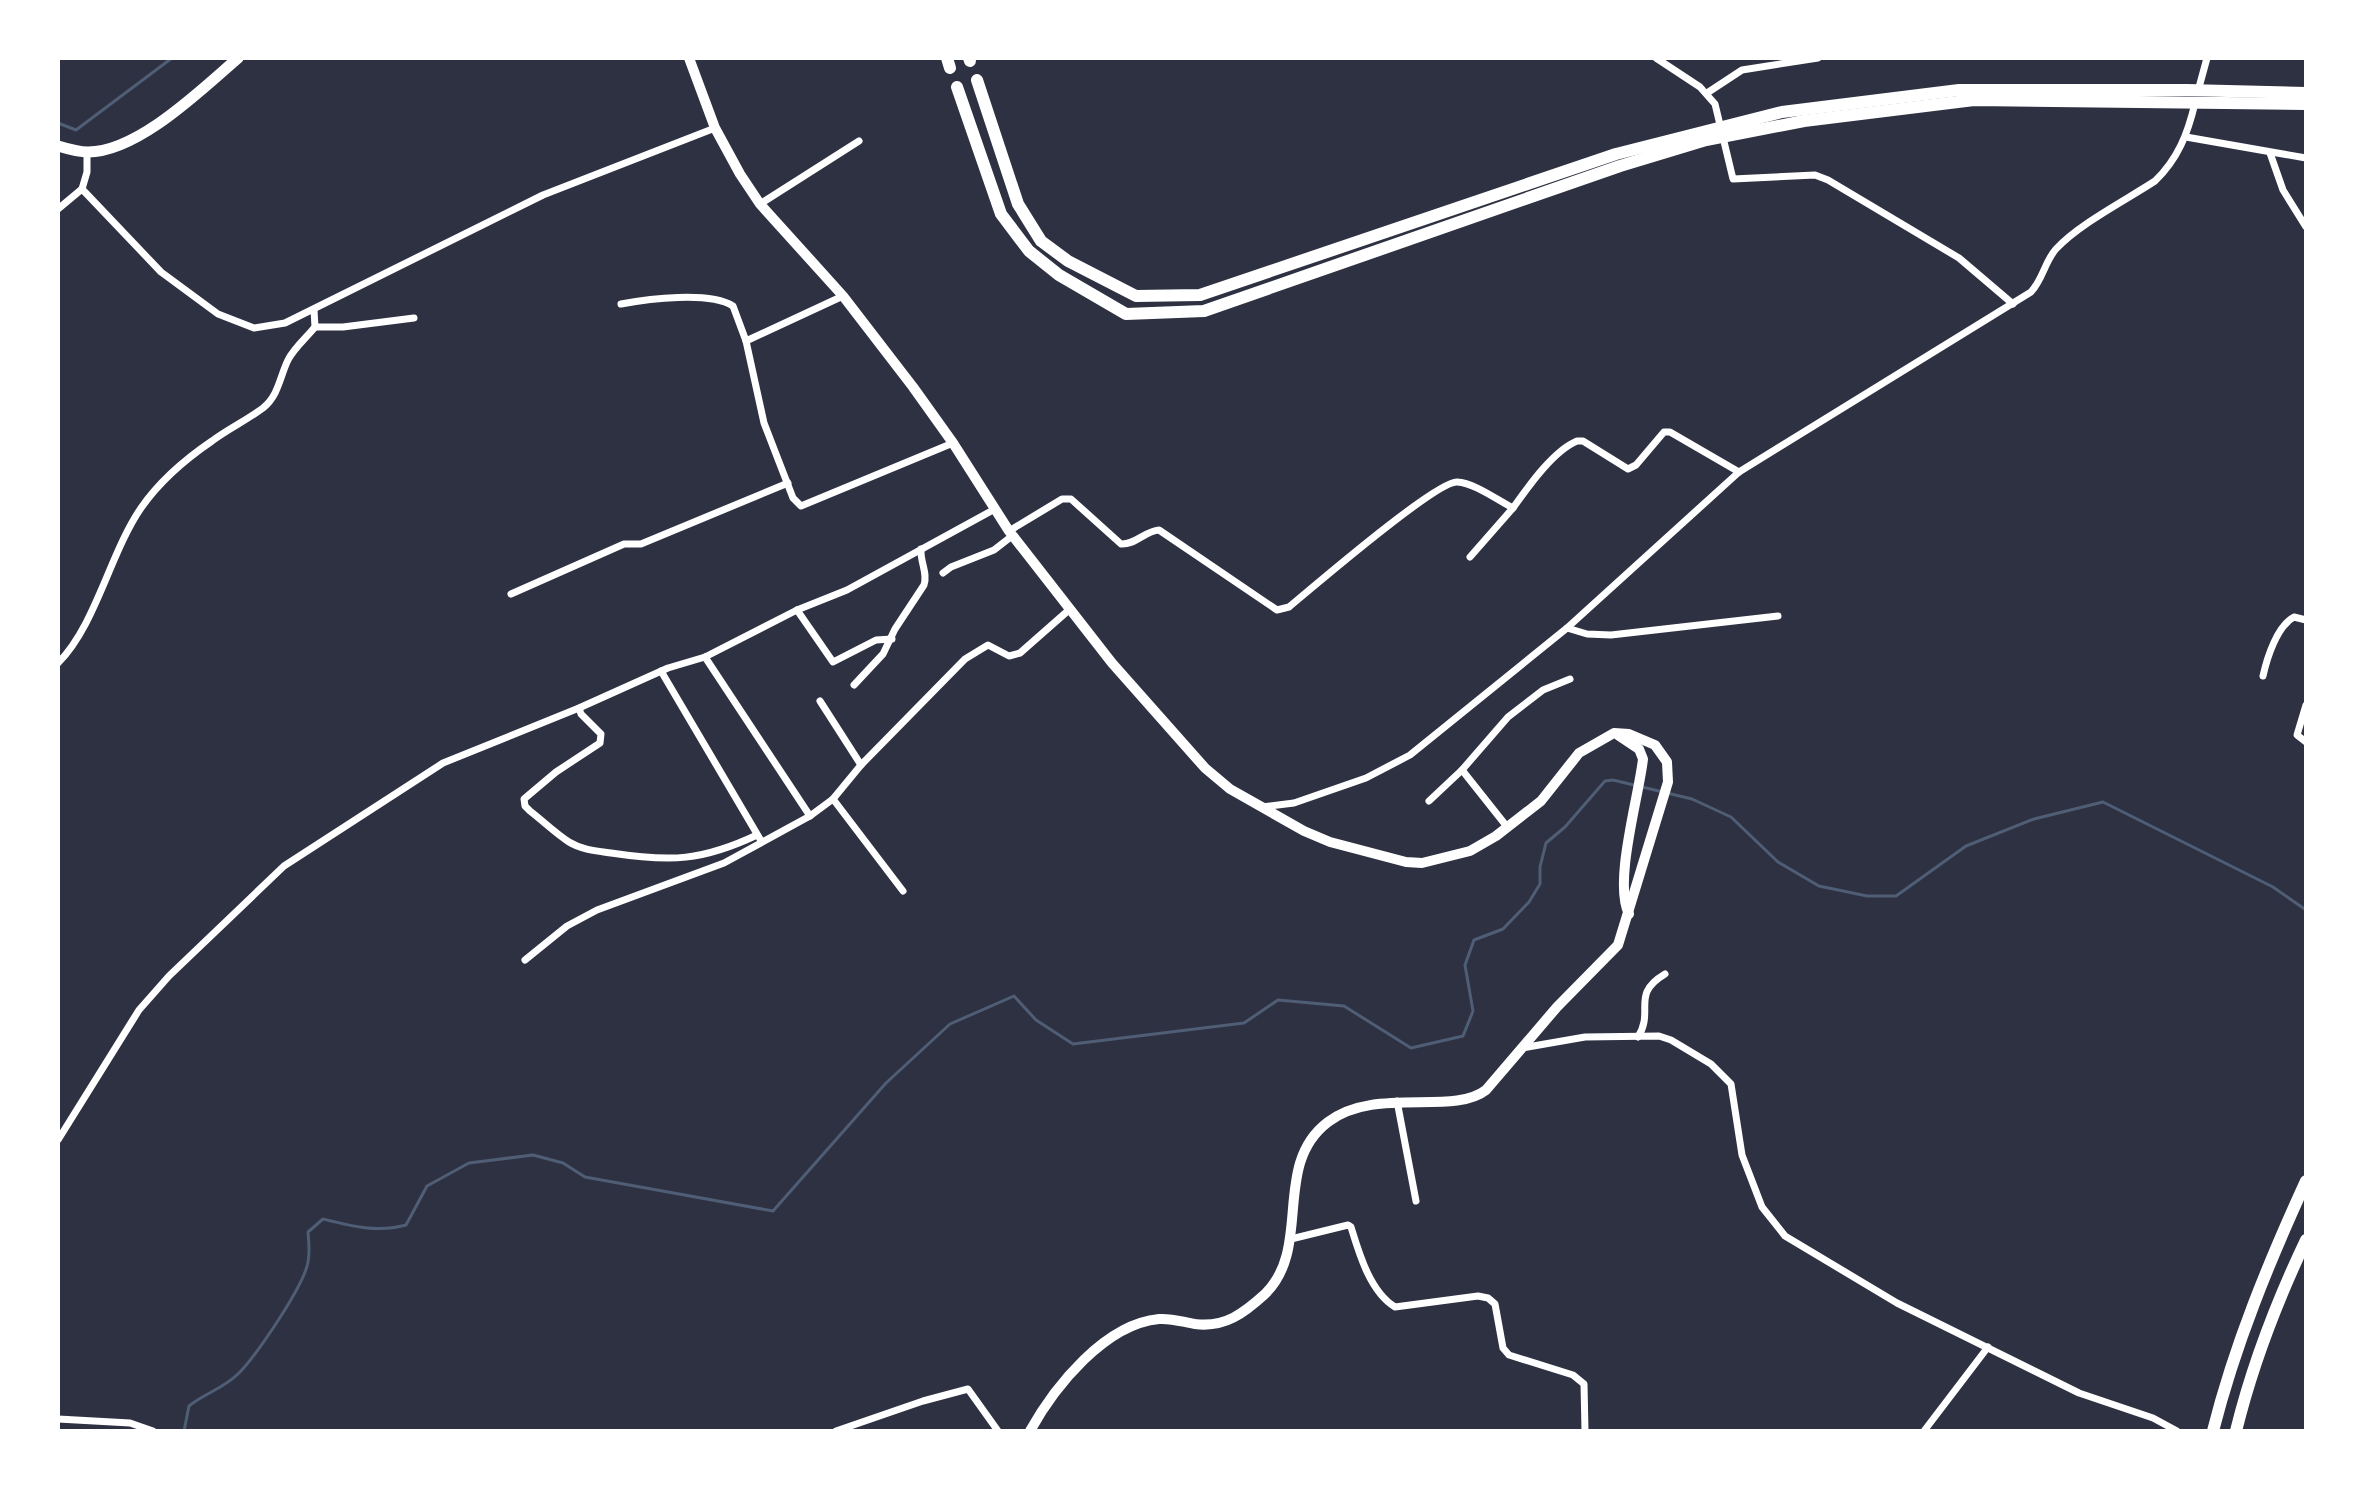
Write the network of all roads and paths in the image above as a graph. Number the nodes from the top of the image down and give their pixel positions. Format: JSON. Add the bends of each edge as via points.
{"nodes":[{"id":1,"x":238,"y":58,"type":"edge"},
{"id":2,"x":689,"y":58,"type":"edge"},
{"id":3,"x":1656,"y":58,"type":"edge"},
{"id":4,"x":1818,"y":58,"type":"edge"},
{"id":5,"x":2206,"y":59,"type":"edge"},
{"id":6,"x":977,"y":80,"type":"dead end"},
{"id":7,"x":957,"y":87,"type":"dead end"},
{"id":8,"x":1707,"y":93,"type":"junction"},
{"id":9,"x":2306,"y":93,"type":"edge"},
{"id":10,"x":2306,"y":104,"type":"edge"},
{"id":11,"x":715,"y":128,"type":"junction"},
{"id":12,"x":2188,"y":132,"type":"junction"},
{"id":13,"x":859,"y":141,"type":"dead end"},
{"id":14,"x":58,"y":146,"type":"edge"},
{"id":15,"x":87,"y":152,"type":"junction"},
{"id":16,"x":2270,"y":153,"type":"junction"},
{"id":17,"x":2306,"y":158,"type":"edge"},
{"id":18,"x":82,"y":189,"type":"junction"},
{"id":19,"x":760,"y":204,"type":"junction"},
{"id":20,"x":58,"y":209,"type":"edge"},
{"id":21,"x":2306,"y":227,"type":"edge"},
{"id":22,"x":843,"y":296,"type":"junction"},
{"id":23,"x":621,"y":304,"type":"dead end"},
{"id":24,"x":2013,"y":304,"type":"junction"},
{"id":25,"x":314,"y":310,"type":"junction"},
{"id":26,"x":414,"y":318,"type":"dead end"},
{"id":27,"x":315,"y":327,"type":"junction"},
{"id":28,"x":746,"y":341,"type":"junction"},
{"id":29,"x":953,"y":443,"type":"junction"},
{"id":30,"x":1739,"y":472,"type":"junction"},
{"id":31,"x":788,"y":483,"type":"junction"},
{"id":32,"x":1513,"y":508,"type":"junction"},
{"id":33,"x":995,"y":509,"type":"junction"},
{"id":34,"x":1011,"y":533,"type":"junction"},
{"id":35,"x":921,"y":549,"type":"junction"},
{"id":36,"x":1470,"y":557,"type":"dead end"},
{"id":37,"x":943,"y":573,"type":"dead end"},
{"id":38,"x":511,"y":594,"type":"dead end"},
{"id":39,"x":1070,"y":609,"type":"junction"},
{"id":40,"x":797,"y":610,"type":"junction"},
{"id":41,"x":1778,"y":616,"type":"dead end"},
{"id":42,"x":2306,"y":620,"type":"edge"},
{"id":43,"x":1567,"y":628,"type":"junction"},
{"id":44,"x":892,"y":639,"type":"junction"},
{"id":45,"x":705,"y":657,"type":"junction"},
{"id":46,"x":58,"y":663,"type":"edge"},
{"id":47,"x":661,"y":671,"type":"junction"},
{"id":48,"x":2263,"y":676,"type":"dead end"},
{"id":49,"x":1570,"y":679,"type":"dead end"},
{"id":50,"x":854,"y":685,"type":"dead end"},
{"id":51,"x":820,"y":701,"type":"dead end"},
{"id":52,"x":2306,"y":705,"type":"edge"},
{"id":53,"x":579,"y":708,"type":"junction"},
{"id":54,"x":1614,"y":733,"type":"junction"},
{"id":55,"x":2306,"y":742,"type":"edge"},
{"id":56,"x":861,"y":765,"type":"junction"},
{"id":57,"x":1462,"y":770,"type":"junction"},
{"id":58,"x":833,"y":799,"type":"junction"},
{"id":59,"x":1429,"y":801,"type":"dead end"},
{"id":60,"x":1262,"y":807,"type":"junction"},
{"id":61,"x":810,"y":816,"type":"junction"},
{"id":62,"x":1508,"y":829,"type":"junction"},
{"id":63,"x":759,"y":838,"type":"junction"},
{"id":64,"x":733,"y":846,"type":"junction"},
{"id":65,"x":724,"y":863,"type":"junction"},
{"id":66,"x":903,"y":891,"type":"dead end"},
{"id":67,"x":1629,"y":914,"type":"junction"},
{"id":68,"x":525,"y":960,"type":"dead end"},
{"id":69,"x":1665,"y":974,"type":"dead end"},
{"id":70,"x":1638,"y":1037,"type":"junction"},
{"id":71,"x":1520,"y":1048,"type":"junction"},
{"id":72,"x":1397,"y":1101,"type":"junction"},
{"id":73,"x":58,"y":1140,"type":"edge"},
{"id":74,"x":2306,"y":1181,"type":"edge"},
{"id":75,"x":1416,"y":1201,"type":"dead end"},
{"id":76,"x":1291,"y":1239,"type":"junction"},
{"id":77,"x":2306,"y":1240,"type":"edge"},
{"id":78,"x":1988,"y":1347,"type":"junction"},
{"id":79,"x":58,"y":1419,"type":"edge"},
{"id":80,"x":153,"y":1431,"type":"edge"},
{"id":81,"x":836,"y":1431,"type":"edge"},
{"id":82,"x":998,"y":1431,"type":"edge"},
{"id":83,"x":1030,"y":1431,"type":"edge"},
{"id":84,"x":1585,"y":1431,"type":"edge"},
{"id":85,"x":1924,"y":1431,"type":"edge"},
{"id":86,"x":2177,"y":1431,"type":"edge"},
{"id":87,"x":2213,"y":1431,"type":"edge"},
{"id":88,"x":2236,"y":1431,"type":"edge"}],
"edges":[{"from":1,"to":15,"type":"highway","via":[[145,131],[113,147]]},
{"from":2,"to":11,"type":"main road"},
{"from":3,"to":8,"type":"street"},
{"from":4,"to":8,"type":"street","via":[[1742,70]]},
{"from":5,"to":12,"type":"street"},
{"from":6,"to":9,"type":"highway","via":[[1018,204],[1041,241],[1136,296],[1200,295],[1616,154],[1782,112],[1959,90]]},
{"from":7,"to":10,"type":"highway","via":[[1001,214],[1029,251],[1059,275],[1126,314],[1204,311],[1620,166],[1706,140],[1804,121],[1974,100]]},
{"from":8,"to":24,"type":"street","via":[[1715,104],[1728,169],[1736,181],[1815,175],[1828,180],[1959,258]]},
{"from":11,"to":19,"type":"main road"},
{"from":11,"to":25,"type":"street","via":[[543,195]]},
{"from":12,"to":16,"type":"street"},
{"from":12,"to":24,"type":"street","via":[[2155,181],[2064,241],[2036,286]]},
{"from":13,"to":19,"type":"street"},
{"from":14,"to":15,"type":"highway"},
{"from":15,"to":18,"type":"street"},
{"from":16,"to":17,"type":"street"},
{"from":16,"to":21,"type":"street","via":[[2283,190]]},
{"from":18,"to":20,"type":"street"},
{"from":18,"to":25,"type":"street","via":[[161,272],[218,314],[254,328],[285,323]]},
{"from":19,"to":22,"type":"main road"},
{"from":22,"to":28,"type":"street"},
{"from":22,"to":29,"type":"main road"},
{"from":23,"to":28,"type":"street","via":[[662,297],[728,303]]},
{"from":24,"to":30,"type":"street"},
{"from":25,"to":27,"type":"street"},
{"from":26,"to":27,"type":"street"},
{"from":27,"to":46,"type":"street","via":[[288,360],[282,382],[266,406],[188,459],[143,505],[87,619]]},
{"from":28,"to":31,"type":"street","via":[[764,423]]},
{"from":29,"to":31,"type":"street","via":[[802,505]]},
{"from":29,"to":33,"type":"main road"},
{"from":30,"to":32,"type":"street","via":[[1670,432],[1628,469],[1577,441],[1563,449]]},
{"from":30,"to":43,"type":"street"},
{"from":31,"to":38,"type":"street","via":[[650,541],[624,544]]},
{"from":32,"to":34,"type":"street","via":[[1467,485],[1450,483],[1282,610],[1159,530],[1121,544],[1071,499],[1062,499]]},
{"from":32,"to":36,"type":"street"},
{"from":33,"to":34,"type":"main road"},
{"from":33,"to":35,"type":"street"},
{"from":34,"to":37,"type":"street","via":[[994,550]]},
{"from":34,"to":39,"type":"main road"},
{"from":35,"to":40,"type":"street","via":[[847,590]]},
{"from":35,"to":44,"type":"street","via":[[927,577]]},
{"from":39,"to":56,"type":"street","via":[[1020,653],[1009,656],[988,645],[965,659]]},
{"from":39,"to":60,"type":"main road","via":[[1205,768]]},
{"from":40,"to":44,"type":"street","via":[[833,662],[876,640]]},
{"from":40,"to":45,"type":"street"},
{"from":41,"to":43,"type":"street","via":[[1611,635]]},
{"from":42,"to":48,"type":"street","via":[[2294,617],[2286,622]]},
{"from":43,"to":60,"type":"street","via":[[1410,755],[1366,778],[1294,803]]},
{"from":44,"to":50,"type":"street"},
{"from":45,"to":47,"type":"street"},
{"from":45,"to":61,"type":"street"},
{"from":47,"to":53,"type":"street"},
{"from":47,"to":63,"type":"street"},
{"from":49,"to":57,"type":"street","via":[[1524,703]]},
{"from":51,"to":56,"type":"street"},
{"from":52,"to":55,"type":"street","via":[[2297,735]]},
{"from":53,"to":64,"type":"street","via":[[601,734],[600,743],[527,795],[524,803],[530,811],[570,842],[595,851],[659,860]]},
{"from":53,"to":73,"type":"street","via":[[443,763],[284,866],[139,1010]]},
{"from":54,"to":62,"type":"main road","via":[[1579,753],[1541,801]]},
{"from":54,"to":67,"type":"main road","via":[[1639,749],[1643,759],[1624,888]]},
{"from":54,"to":67,"type":"main road","via":[[1655,745],[1669,772]]},
{"from":56,"to":58,"type":"street"},
{"from":57,"to":59,"type":"street"},
{"from":57,"to":62,"type":"street"},
{"from":58,"to":61,"type":"street"},
{"from":58,"to":66,"type":"street"},
{"from":60,"to":62,"type":"main road","via":[[1330,842],[1406,862],[1455,856]]},
{"from":61,"to":63,"type":"street"},
{"from":63,"to":64,"type":"street"},
{"from":63,"to":65,"type":"street"},
{"from":64,"to":65,"type":"street"},
{"from":65,"to":68,"type":"street","via":[[597,910]]},
{"from":67,"to":71,"type":"main road","via":[[1618,945]]},
{"from":69,"to":70,"type":"street","via":[[1648,987],[1645,1026]]},
{"from":70,"to":71,"type":"street","via":[[1585,1037]]},
{"from":70,"to":78,"type":"street","via":[[1671,1040],[1727,1078],[1742,1155],[1762,1207],[1785,1236],[1897,1303]]},
{"from":71,"to":72,"type":"main road","via":[[1486,1090],[1470,1100]]},
{"from":72,"to":75,"type":"street"},
{"from":72,"to":76,"type":"main road","via":[[1341,1114],[1307,1144],[1296,1176]]},
{"from":74,"to":87,"type":"highway","via":[[2268,1264]]},
{"from":76,"to":83,"type":"main road","via":[[1274,1284],[1247,1309],[1224,1323],[1162,1318],[1118,1333],[1062,1384]]},
{"from":76,"to":84,"type":"street","via":[[1348,1225],[1371,1279],[1395,1307],[1488,1298],[1495,1304],[1509,1355],[1573,1375],[1584,1384]]},
{"from":77,"to":88,"type":"highway","via":[[2246,1389]]},
{"from":78,"to":85,"type":"street"},
{"from":78,"to":86,"type":"street","via":[[2079,1393]]},
{"from":79,"to":80,"type":"street","via":[[130,1423]]},
{"from":81,"to":82,"type":"street","via":[[968,1389]]}]}
